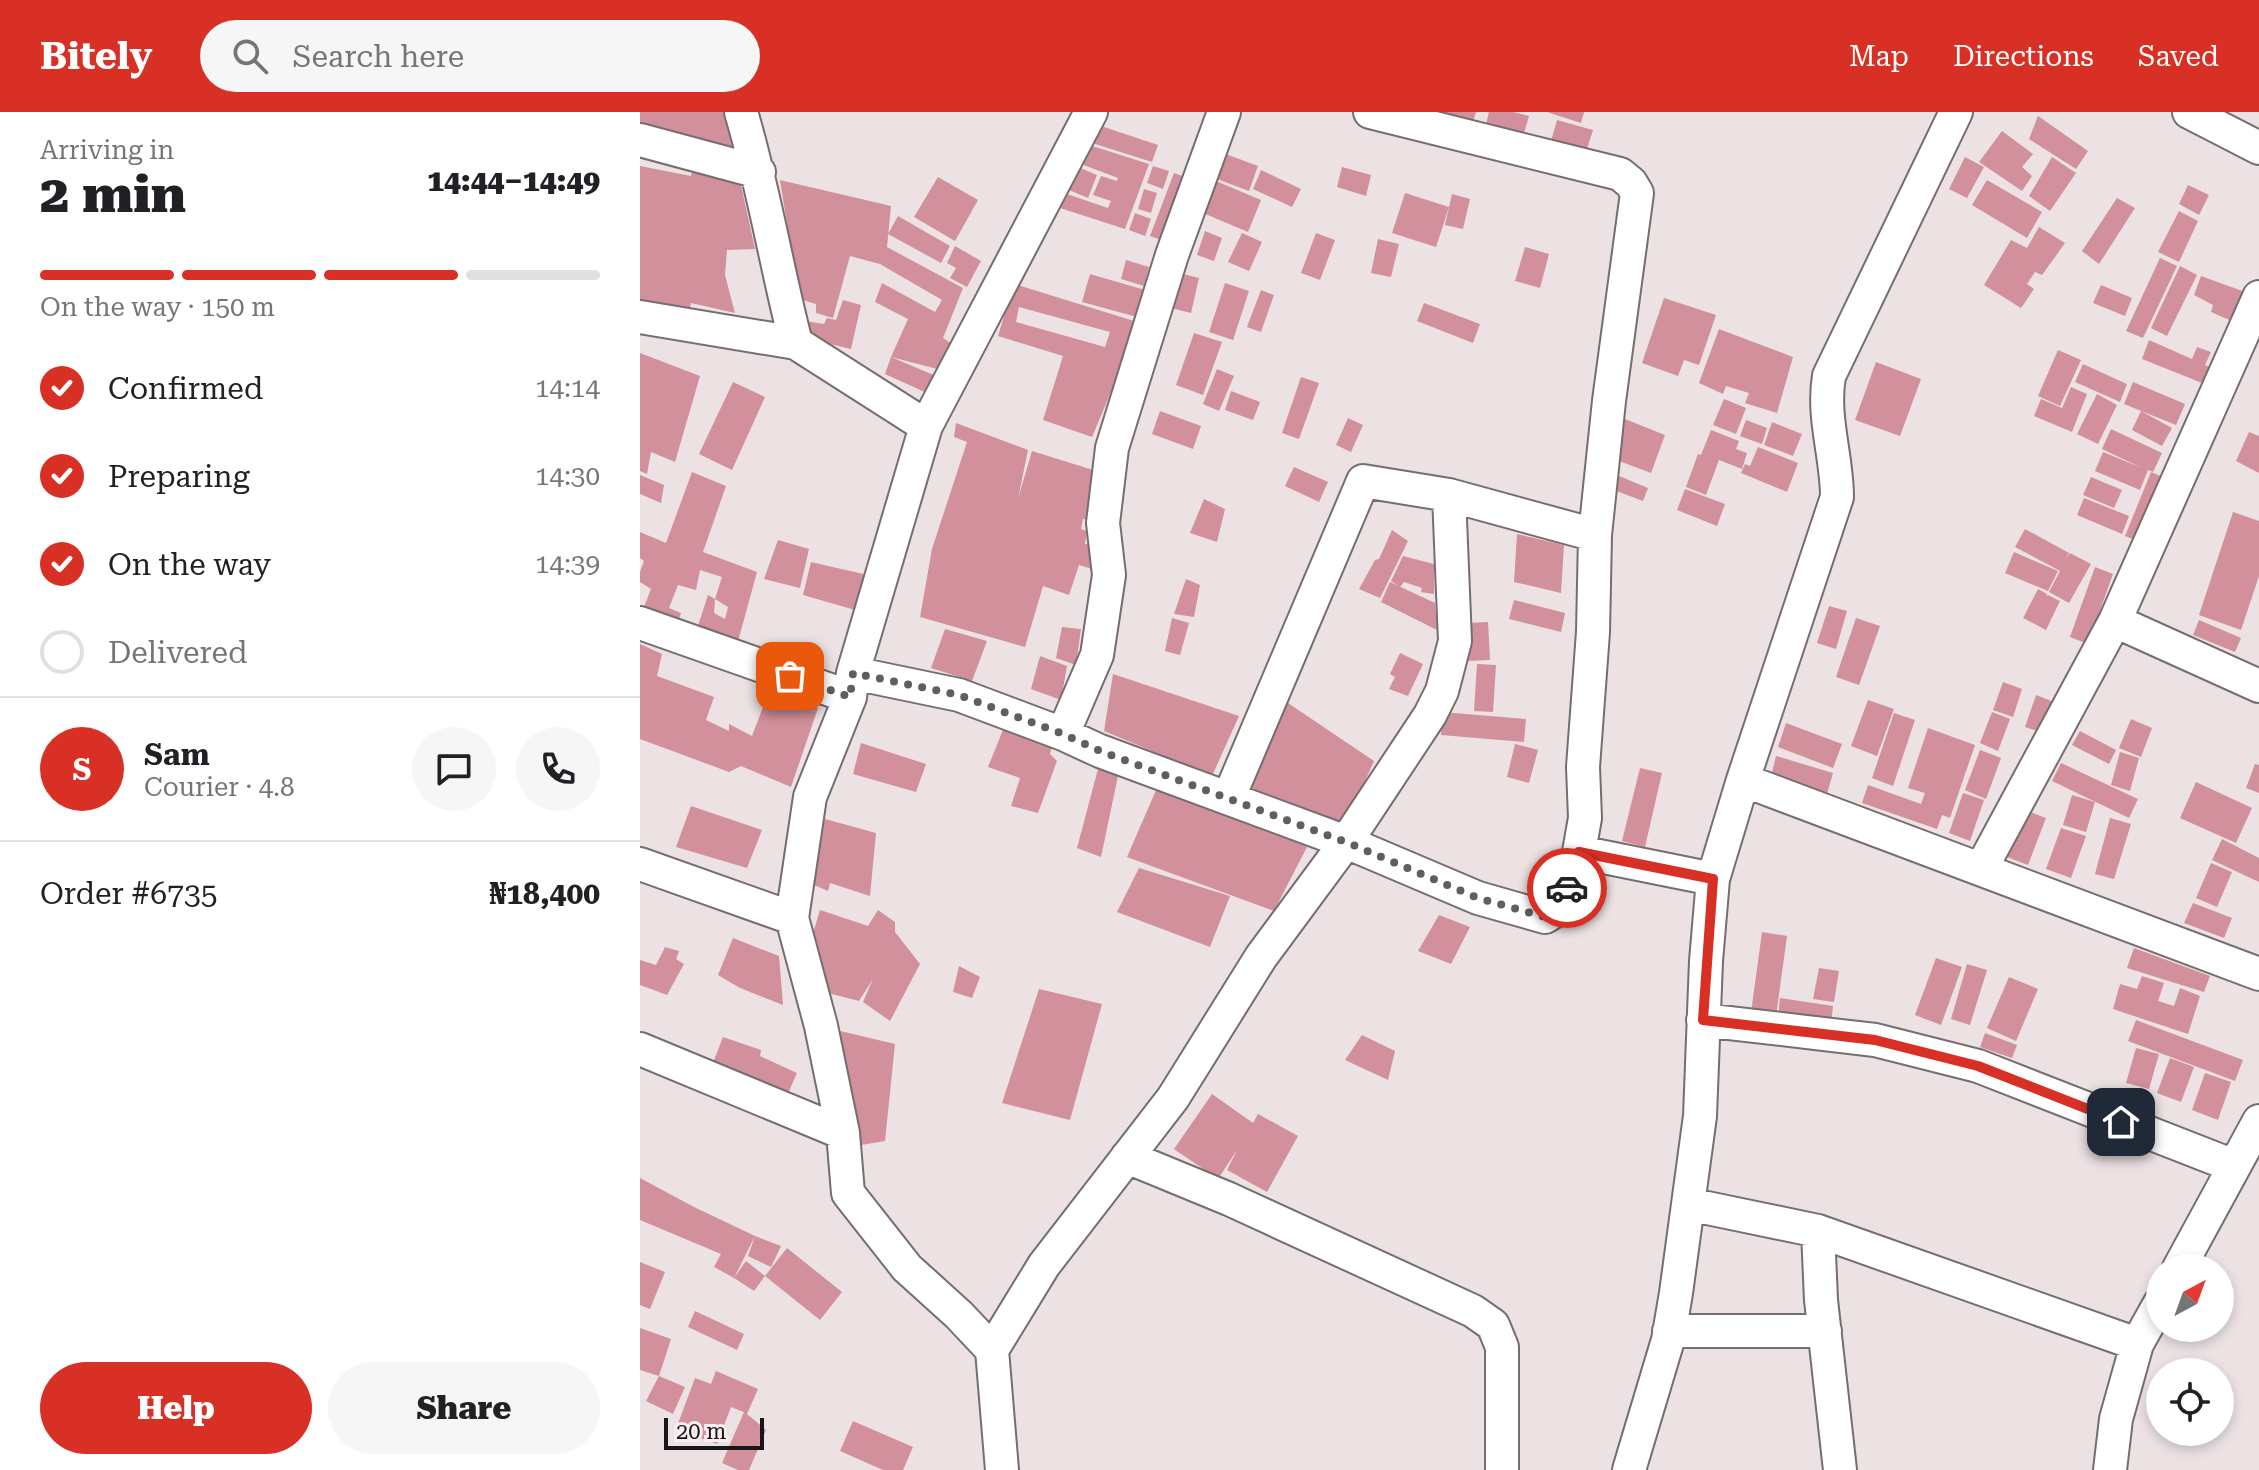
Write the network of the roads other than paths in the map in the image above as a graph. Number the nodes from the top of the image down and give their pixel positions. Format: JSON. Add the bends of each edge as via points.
{"nodes":[{"id":1,"x":741,"y":112,"type":"edge"},
{"id":2,"x":1091,"y":112,"type":"edge"},
{"id":3,"x":1224,"y":112,"type":"edge"},
{"id":4,"x":1370,"y":112,"type":"edge"},
{"id":5,"x":1956,"y":112,"type":"edge"},
{"id":6,"x":2189,"y":112,"type":"edge"},
{"id":7,"x":640,"y":140,"type":"edge"},
{"id":8,"x":2259,"y":148,"type":"edge"},
{"id":9,"x":759,"y":172,"type":"junction"},
{"id":10,"x":2259,"y":297,"type":"edge"},
{"id":11,"x":640,"y":317,"type":"edge"},
{"id":12,"x":796,"y":343,"type":"junction"},
{"id":13,"x":926,"y":426,"type":"junction"},
{"id":14,"x":1449,"y":495,"type":"junction"},
{"id":15,"x":1595,"y":535,"type":"junction"},
{"id":16,"x":2115,"y":621,"type":"junction"},
{"id":17,"x":640,"y":623,"type":"edge"},
{"id":18,"x":852,"y":685,"type":"junction"},
{"id":19,"x":2259,"y":686,"type":"edge"},
{"id":20,"x":1063,"y":734,"type":"junction"},
{"id":21,"x":1743,"y":780,"type":"junction"},
{"id":22,"x":1229,"y":797,"type":"junction"},
{"id":23,"x":1346,"y":842,"type":"junction"},
{"id":24,"x":1579,"y":852,"type":"junction"},
{"id":25,"x":640,"y":864,"type":"edge"},
{"id":26,"x":1981,"y":869,"type":"junction"},
{"id":27,"x":1713,"y":879,"type":"junction"},
{"id":28,"x":792,"y":918,"type":"junction"},
{"id":29,"x":2259,"y":974,"type":"edge"},
{"id":30,"x":1703,"y":1020,"type":"junction"},
{"id":31,"x":640,"y":1049,"type":"edge"},
{"id":32,"x":2259,"y":1121,"type":"edge"},
{"id":33,"x":843,"y":1133,"type":"junction"},
{"id":34,"x":1127,"y":1157,"type":"junction"},
{"id":35,"x":2234,"y":1166,"type":"junction"},
{"id":36,"x":1688,"y":1204,"type":"junction"},
{"id":37,"x":1818,"y":1231,"type":"junction"},
{"id":38,"x":2187,"y":1254,"type":"edge"},
{"id":39,"x":2146,"y":1328,"type":"edge"},
{"id":40,"x":1669,"y":1331,"type":"junction"},
{"id":41,"x":1825,"y":1331,"type":"junction"},
{"id":42,"x":2137,"y":1344,"type":"junction"},
{"id":43,"x":992,"y":1350,"type":"junction"},
{"id":44,"x":1002,"y":1470,"type":"edge"},
{"id":45,"x":1502,"y":1470,"type":"edge"},
{"id":46,"x":1629,"y":1470,"type":"edge"},
{"id":47,"x":1840,"y":1470,"type":"edge"},
{"id":48,"x":2110,"y":1470,"type":"edge"}],
"edges":[{"from":1,"to":9,"type":"street"},
{"from":2,"to":13,"type":"street"},
{"from":3,"to":20,"type":"street","via":[[1172,255],[1112,448],[1103,523],[1109,575],[1097,655]]},
{"from":4,"to":15,"type":"street","via":[[1620,174],[1637,193]]},
{"from":5,"to":21,"type":"street","via":[[1829,376],[1826,414],[1837,497]]},
{"from":6,"to":8,"type":"street"},
{"from":7,"to":9,"type":"street"},
{"from":9,"to":12,"type":"street"},
{"from":10,"to":16,"type":"street"},
{"from":11,"to":12,"type":"street"},
{"from":12,"to":13,"type":"street"},
{"from":13,"to":18,"type":"street"},
{"from":14,"to":15,"type":"street"},
{"from":14,"to":22,"type":"street","via":[[1363,481]]},
{"from":14,"to":23,"type":"street","via":[[1455,641],[1442,691]]},
{"from":15,"to":24,"type":"street","via":[[1585,818]]},
{"from":16,"to":19,"type":"street"},
{"from":16,"to":26,"type":"street"},
{"from":17,"to":18,"type":"street"},
{"from":18,"to":20,"type":"street","via":[[959,695]]},
{"from":18,"to":28,"type":"street","via":[[810,797]]},
{"from":20,"to":22,"type":"street"},
{"from":21,"to":26,"type":"street"},
{"from":21,"to":27,"type":"street"},
{"from":22,"to":23,"type":"street"},
{"from":23,"to":24,"type":"street","via":[[1478,898],[1545,917],[1566,892]]},
{"from":23,"to":34,"type":"street","via":[[1261,957],[1173,1098]]},
{"from":24,"to":27,"type":"street"},
{"from":25,"to":28,"type":"street"},
{"from":26,"to":29,"type":"street"},
{"from":27,"to":30,"type":"street"},
{"from":28,"to":33,"type":"street"},
{"from":30,"to":35,"type":"street","via":[[1875,1040],[1978,1066]]},
{"from":30,"to":36,"type":"street","via":[[1700,1116]]},
{"from":31,"to":33,"type":"street"},
{"from":32,"to":35,"type":"street"},
{"from":33,"to":43,"type":"street","via":[[848,1193],[907,1268]]},
{"from":34,"to":43,"type":"street","via":[[1044,1265]]},
{"from":34,"to":45,"type":"street","via":[[1473,1311],[1493,1325],[1502,1347]]},
{"from":35,"to":38,"type":"street"},
{"from":36,"to":37,"type":"street"},
{"from":36,"to":40,"type":"street"},
{"from":37,"to":41,"type":"street"},
{"from":37,"to":42,"type":"street"},
{"from":39,"to":42,"type":"street"},
{"from":40,"to":41,"type":"street"},
{"from":40,"to":46,"type":"street"},
{"from":41,"to":47,"type":"street"},
{"from":42,"to":48,"type":"street","via":[[2116,1419]]},
{"from":43,"to":44,"type":"street"}]}
